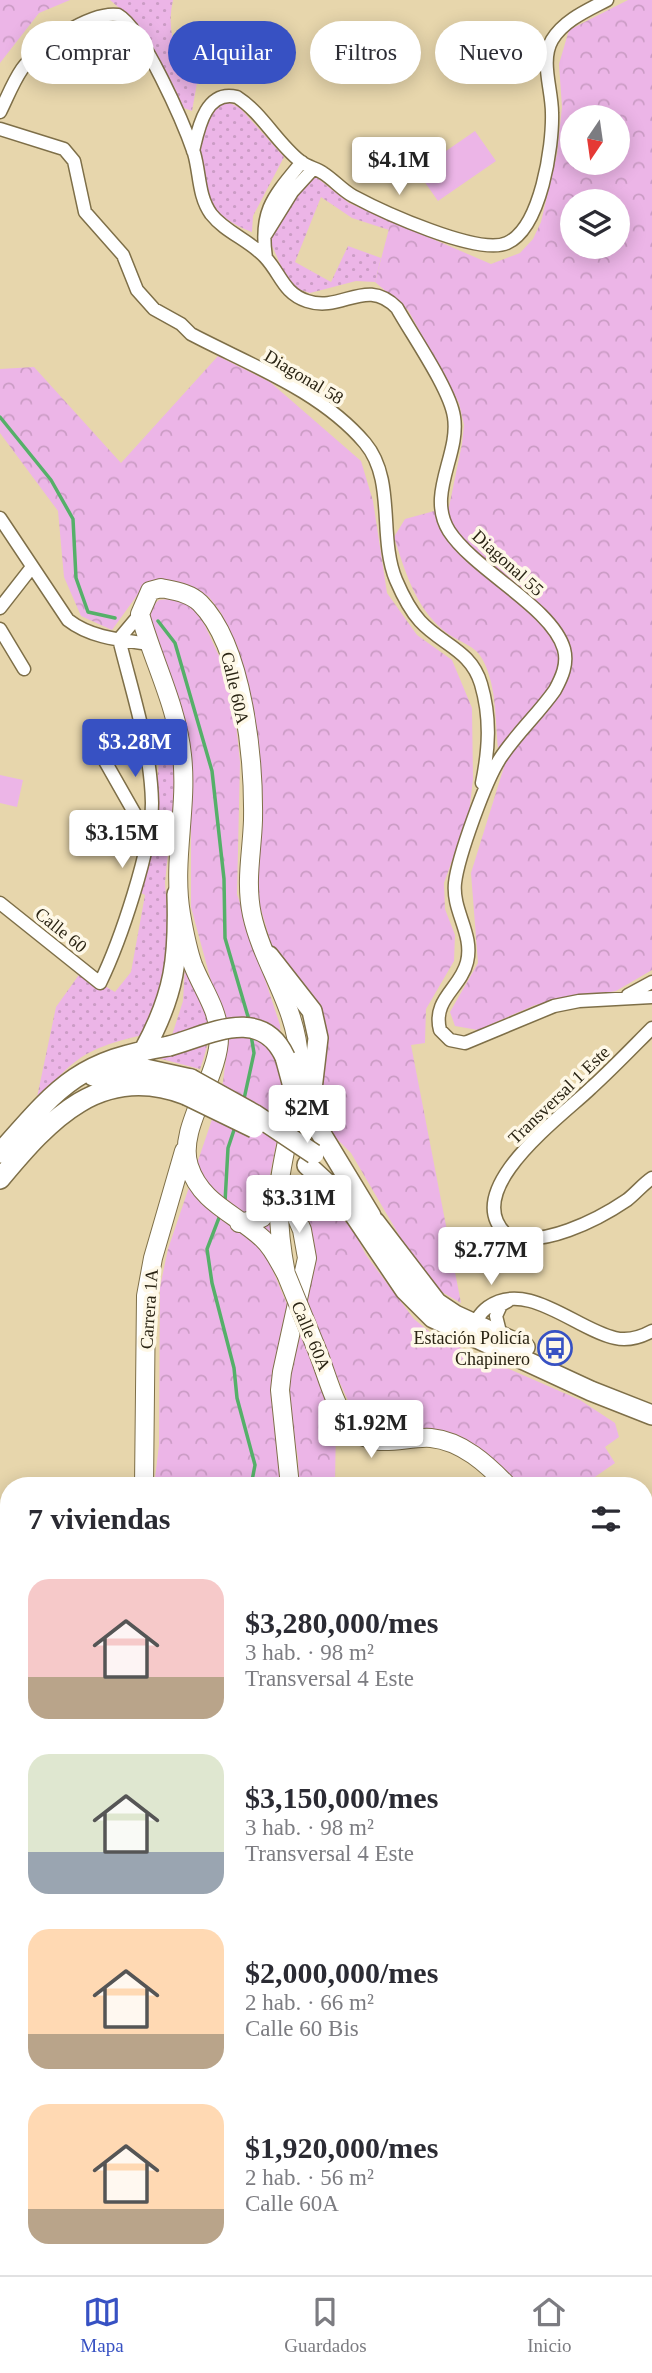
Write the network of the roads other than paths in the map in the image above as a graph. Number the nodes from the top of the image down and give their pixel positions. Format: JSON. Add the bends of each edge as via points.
{"nodes":[{"id":1,"x":607,"y":0,"type":"edge"},
{"id":2,"x":171,"y":100,"type":"junction"},
{"id":3,"x":0,"y":112,"type":"edge"},
{"id":4,"x":203,"y":117,"type":"junction"},
{"id":5,"x":0,"y":129,"type":"edge"},
{"id":6,"x":193,"y":152,"type":"junction"},
{"id":7,"x":307,"y":166,"type":"junction"},
{"id":8,"x":266,"y":258,"type":"junction"},
{"id":9,"x":0,"y":518,"type":"edge"},
{"id":10,"x":32,"y":567,"type":"junction"},
{"id":11,"x":0,"y":608,"type":"edge"},
{"id":12,"x":140,"y":614,"type":"junction"},
{"id":13,"x":0,"y":629,"type":"edge"},
{"id":14,"x":119,"y":639,"type":"junction"},
{"id":15,"x":150,"y":644,"type":"junction"},
{"id":16,"x":24,"y":669,"type":"dead end"},
{"id":17,"x":93,"y":740,"type":"dead end"},
{"id":18,"x":476,"y":818,"type":"junction"},
{"id":19,"x":147,"y":835,"type":"junction"},
{"id":20,"x":177,"y":894,"type":"junction"},
{"id":21,"x":0,"y":903,"type":"edge"},
{"id":22,"x":268,"y":956,"type":"junction"},
{"id":23,"x":652,"y":982,"type":"edge"},
{"id":24,"x":652,"y":997,"type":"edge"},
{"id":25,"x":621,"y":998,"type":"junction"},
{"id":26,"x":652,"y":1028,"type":"edge"},
{"id":27,"x":144,"y":1049,"type":"junction"},
{"id":28,"x":189,"y":1087,"type":"junction"},
{"id":29,"x":50,"y":1099,"type":"junction"},
{"id":30,"x":293,"y":1105,"type":"junction"},
{"id":31,"x":188,"y":1138,"type":"junction"},
{"id":32,"x":0,"y":1153,"type":"edge"},
{"id":33,"x":310,"y":1159,"type":"junction"},
{"id":34,"x":652,"y":1178,"type":"edge"},
{"id":35,"x":0,"y":1179,"type":"edge"},
{"id":36,"x":279,"y":1186,"type":"junction"},
{"id":37,"x":371,"y":1216,"type":"junction"},
{"id":38,"x":239,"y":1223,"type":"junction"},
{"id":39,"x":286,"y":1274,"type":"junction"},
{"id":40,"x":511,"y":1300,"type":"junction"},
{"id":41,"x":479,"y":1325,"type":"junction"},
{"id":42,"x":649,"y":1333,"type":"edge"},
{"id":43,"x":502,"y":1336,"type":"junction"},
{"id":44,"x":652,"y":1404,"type":"edge"},
{"id":45,"x":652,"y":1415,"type":"edge"},
{"id":46,"x":144,"y":1477,"type":"edge"},
{"id":47,"x":289,"y":1477,"type":"edge"},
{"id":48,"x":498,"y":1477,"type":"edge"}],
"edges":[{"from":1,"to":7,"type":"street","via":[[569,21],[546,55],[552,116],[536,207],[525,228],[510,242],[484,246],[450,236],[354,197]]},
{"from":2,"to":3,"type":"street","via":[[134,30],[126,19],[110,14],[76,28],[32,57]]},
{"from":2,"to":4,"type":"street","via":[[185,114]]},
{"from":2,"to":6,"type":"street"},
{"from":4,"to":6,"type":"street"},
{"from":4,"to":7,"type":"street","via":[[214,101],[237,97]]},
{"from":5,"to":18,"type":"street","name":"Diagonal 58","via":[[64,149],[74,161],[85,212],[123,255],[137,290],[155,309],[191,334],[327,408],[373,454],[381,480],[387,551],[404,597],[419,621],[465,654],[481,685],[489,739]]},
{"from":6,"to":8,"type":"street","via":[[209,211]]},
{"from":7,"to":8,"type":"street","via":[[265,234]]},
{"from":8,"to":18,"type":"street","name":"Diagonal 55","via":[[286,289],[309,302],[333,303],[372,293],[397,308],[454,414],[441,497],[446,526],[464,549],[553,628],[565,651],[555,690],[496,765]]},
{"from":9,"to":10,"type":"street"},
{"from":10,"to":11,"type":"street"},
{"from":10,"to":14,"type":"street","via":[[68,620],[78,628]]},
{"from":12,"to":14,"type":"street"},
{"from":12,"to":15,"type":"street","name":"Calle 60A"},
{"from":12,"to":22,"type":"street","name":"Calle 60A","via":[[154,589],[185,593],[199,601],[226,644],[245,726],[253,799],[249,897]]},
{"from":13,"to":16,"type":"street"},
{"from":14,"to":15,"type":"street"},
{"from":14,"to":19,"type":"street","via":[[147,757],[152,804]]},
{"from":15,"to":20,"type":"street","name":"Calle 60A","via":[[173,712],[182,757]]},
{"from":17,"to":19,"type":"street"},
{"from":18,"to":25,"type":"street","via":[[455,883],[467,937],[467,963],[443,1000],[440,1030],[450,1040],[466,1043],[554,1006]]},
{"from":19,"to":21,"type":"street","name":"Calle 60","via":[[133,892],[100,983]]},
{"from":20,"to":27,"type":"main road","via":[[176,970],[163,1013]]},
{"from":20,"to":31,"type":"street","name":"Calle 60A","via":[[186,940],[215,1013],[219,1036],[209,1084]]},
{"from":22,"to":30,"type":"street","name":"Calle 60A","via":[[296,1030],[299,1063]]},
{"from":22,"to":37,"type":"main road","via":[[312,1011],[318,1038],[314,1122]]},
{"from":23,"to":25,"type":"street"},
{"from":24,"to":25,"type":"street"},
{"from":26,"to":34,"type":"street","name":"Transversal 1 Este","via":[[514,1162],[496,1191],[493,1211],[506,1234],[538,1240],[612,1209]]},
{"from":27,"to":29,"type":"main road","via":[[91,1067]]},
{"from":27,"to":30,"type":"main road","bridge":true,"via":[[237,1026],[264,1035],[285,1057]]},
{"from":28,"to":29,"type":"main road","via":[[161,1070],[115,1070],[81,1080]]},
{"from":28,"to":33,"type":"main road","bridge":true,"via":[[254,1114]]},
{"from":28,"to":35,"type":"main road","via":[[127,1086],[69,1107],[46,1125]]},
{"from":29,"to":32,"type":"main road"},
{"from":30,"to":36,"type":"street","name":"Calle 60A"},
{"from":31,"to":38,"type":"street","name":"Calle 60A","via":[[189,1167],[212,1201]]},
{"from":31,"to":46,"type":"street","name":"Carrera 1A","via":[[146,1297]]},
{"from":33,"to":37,"type":"main road"},
{"from":33,"to":41,"type":"main road","via":[[420,1307],[433,1318]]},
{"from":36,"to":38,"type":"street","via":[[262,1218]]},
{"from":36,"to":39,"type":"street","name":"Calle 60A"},
{"from":36,"to":47,"type":"street","via":[[302,1230],[307,1258],[282,1372]]},
{"from":37,"to":41,"type":"main road","via":[[428,1293],[455,1315]]},
{"from":38,"to":39,"type":"street","name":"Calle 60A","via":[[263,1238]]},
{"from":39,"to":48,"type":"street","name":"Calle 60A","bridge":true,"via":[[347,1421],[359,1433],[378,1442],[446,1441],[472,1454]]},
{"from":40,"to":41,"type":"street","via":[[497,1302]]},
{"from":40,"to":42,"type":"street","via":[[557,1312],[614,1338]]},
{"from":40,"to":43,"type":"street","via":[[501,1305],[496,1316]]},
{"from":41,"to":43,"type":"main road"},
{"from":41,"to":45,"type":"main road"},
{"from":43,"to":44,"type":"main road"}]}
